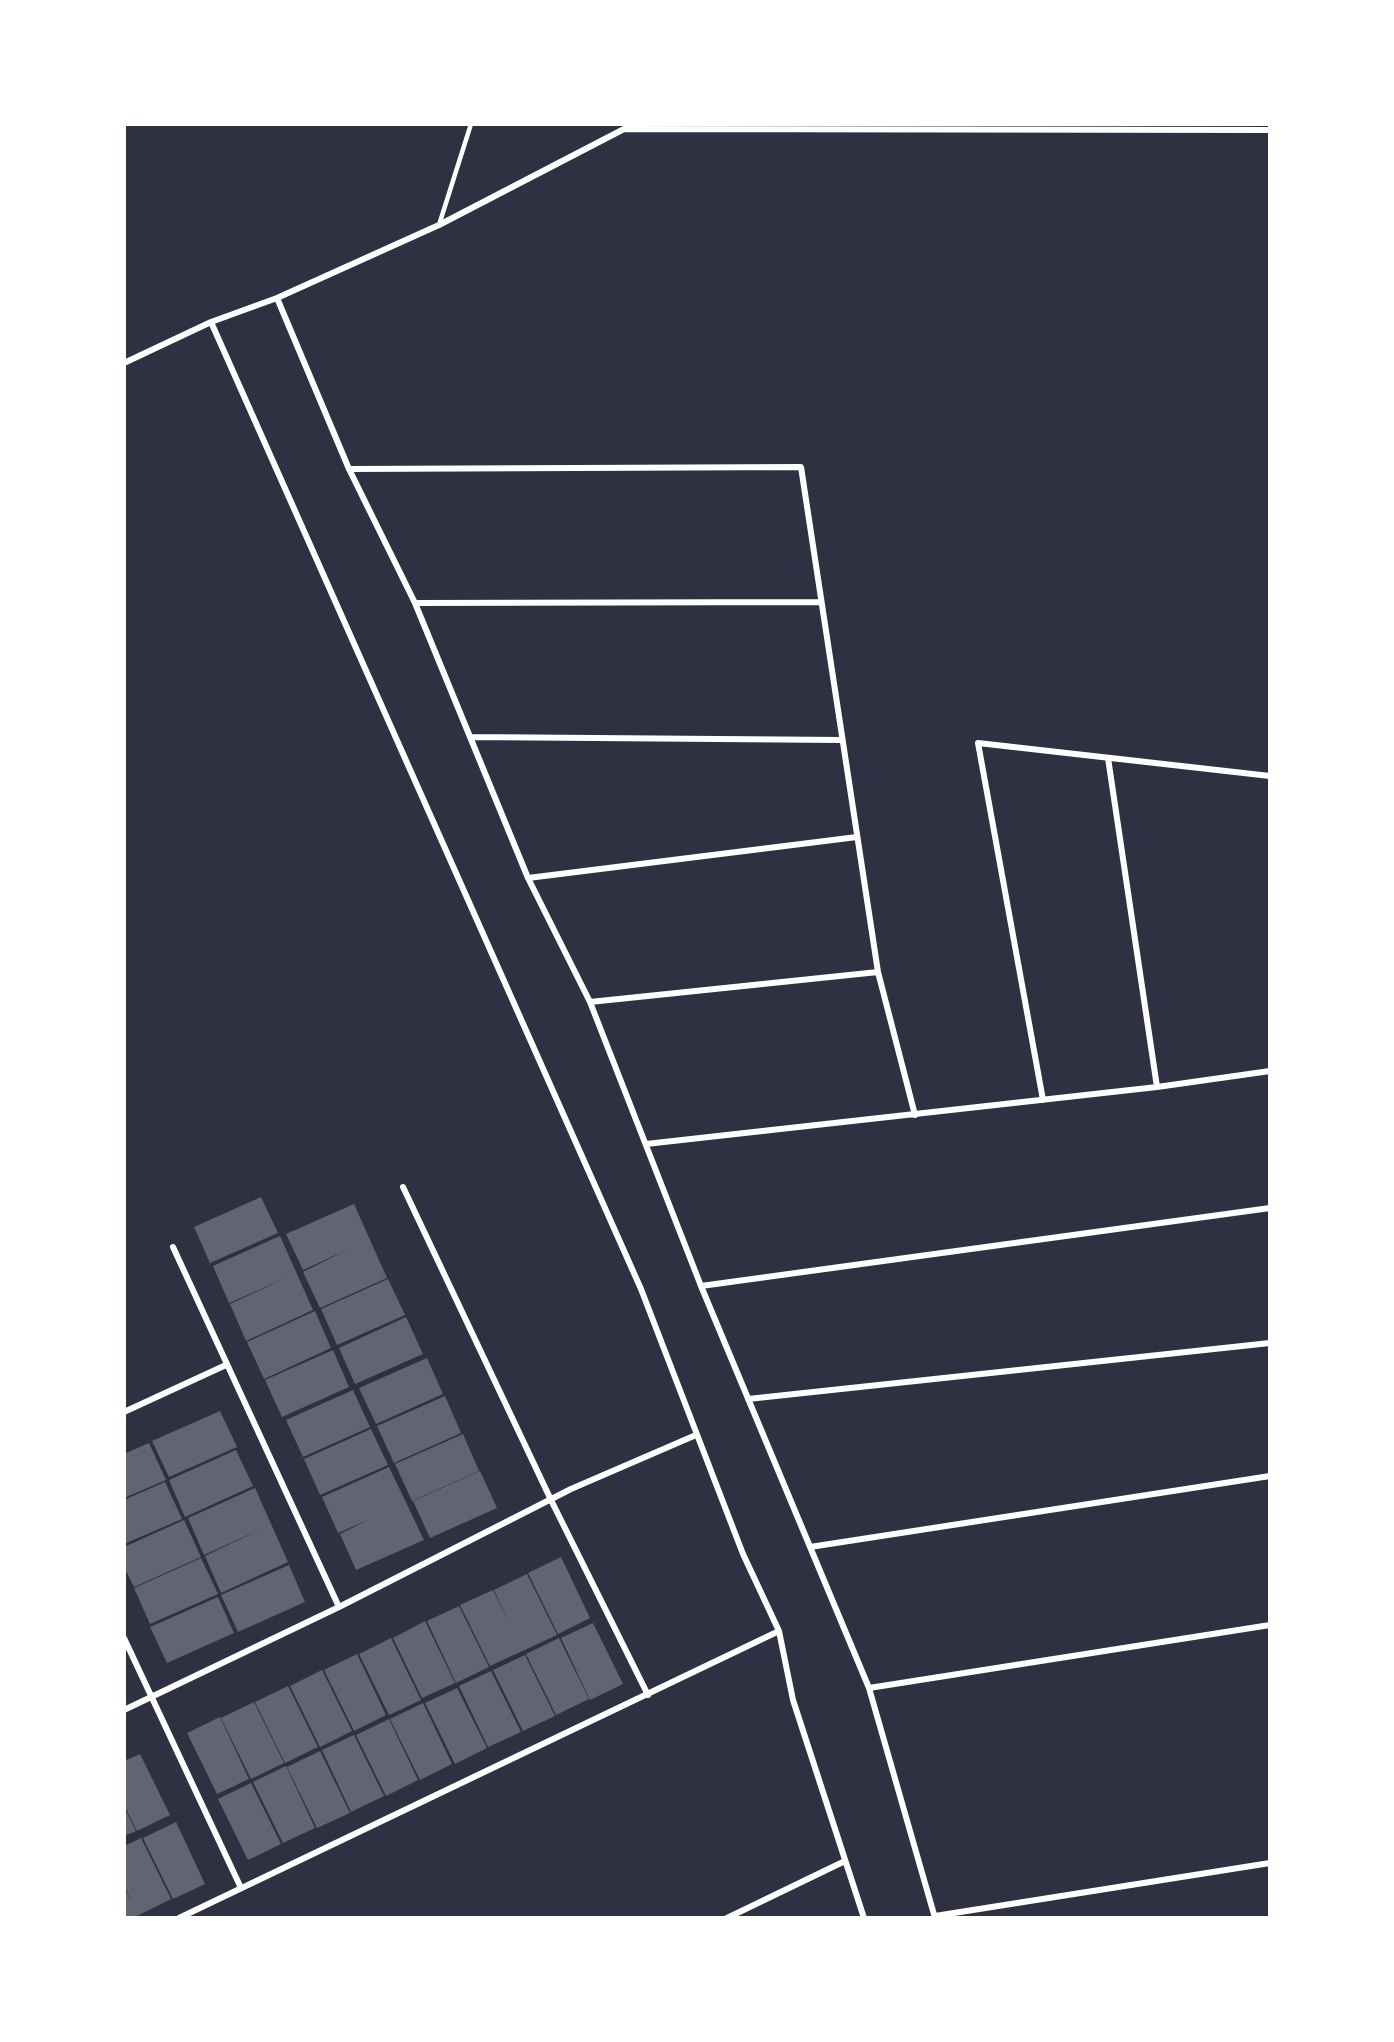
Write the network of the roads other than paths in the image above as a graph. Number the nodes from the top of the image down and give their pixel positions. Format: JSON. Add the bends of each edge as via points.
{"nodes":[{"id":1,"x":471,"y":124,"type":"edge"},
{"id":2,"x":1269,"y":130,"type":"edge"},
{"id":3,"x":439,"y":225,"type":"junction"},
{"id":4,"x":277,"y":298,"type":"junction"},
{"id":5,"x":211,"y":322,"type":"junction"},
{"id":6,"x":124,"y":363,"type":"edge"},
{"id":7,"x":350,"y":469,"type":"junction"},
{"id":8,"x":821,"y":602,"type":"junction"},
{"id":9,"x":415,"y":603,"type":"junction"},
{"id":10,"x":470,"y":737,"type":"junction"},
{"id":11,"x":842,"y":740,"type":"junction"},
{"id":12,"x":1108,"y":758,"type":"junction"},
{"id":13,"x":1269,"y":776,"type":"edge"},
{"id":14,"x":857,"y":837,"type":"junction"},
{"id":15,"x":528,"y":878,"type":"junction"},
{"id":16,"x":878,"y":972,"type":"junction"},
{"id":17,"x":590,"y":1002,"type":"junction"},
{"id":18,"x":1269,"y":1071,"type":"edge"},
{"id":19,"x":1157,"y":1088,"type":"junction"},
{"id":20,"x":1043,"y":1100,"type":"junction"},
{"id":21,"x":915,"y":1114,"type":"junction"},
{"id":22,"x":646,"y":1144,"type":"junction"},
{"id":23,"x":403,"y":1187,"type":"dead end"},
{"id":24,"x":1269,"y":1208,"type":"edge"},
{"id":25,"x":173,"y":1247,"type":"dead end"},
{"id":26,"x":701,"y":1286,"type":"junction"},
{"id":27,"x":1269,"y":1343,"type":"edge"},
{"id":28,"x":226,"y":1365,"type":"junction"},
{"id":29,"x":748,"y":1400,"type":"junction"},
{"id":30,"x":124,"y":1412,"type":"edge"},
{"id":31,"x":696,"y":1435,"type":"junction"},
{"id":32,"x":1269,"y":1476,"type":"edge"},
{"id":33,"x":551,"y":1500,"type":"junction"},
{"id":34,"x":810,"y":1547,"type":"junction"},
{"id":35,"x":339,"y":1607,"type":"junction"},
{"id":36,"x":1269,"y":1625,"type":"edge"},
{"id":37,"x":779,"y":1631,"type":"junction"},
{"id":38,"x":124,"y":1638,"type":"edge"},
{"id":39,"x":869,"y":1688,"type":"junction"},
{"id":40,"x":648,"y":1695,"type":"junction"},
{"id":41,"x":153,"y":1697,"type":"junction"},
{"id":42,"x":124,"y":1710,"type":"edge"},
{"id":43,"x":845,"y":1861,"type":"junction"},
{"id":44,"x":1269,"y":1863,"type":"edge"},
{"id":45,"x":241,"y":1888,"type":"junction"},
{"id":46,"x":179,"y":1917,"type":"edge"},
{"id":47,"x":727,"y":1917,"type":"edge"},
{"id":48,"x":864,"y":1917,"type":"edge"},
{"id":49,"x":935,"y":1917,"type":"edge"}],
"edges":[{"from":1,"to":3,"type":"lane"},
{"from":2,"to":3,"type":"street","via":[[624,129]]},
{"from":3,"to":4,"type":"street"},
{"from":4,"to":5,"type":"street"},
{"from":4,"to":7,"type":"street"},
{"from":5,"to":6,"type":"street"},
{"from":5,"to":31,"type":"street","via":[[641,1288]]},
{"from":7,"to":8,"type":"street","via":[[801,467]]},
{"from":7,"to":9,"type":"street"},
{"from":8,"to":9,"type":"street"},
{"from":8,"to":11,"type":"street"},
{"from":9,"to":10,"type":"street"},
{"from":10,"to":11,"type":"street"},
{"from":10,"to":15,"type":"street"},
{"from":11,"to":14,"type":"street"},
{"from":12,"to":13,"type":"street"},
{"from":12,"to":19,"type":"street"},
{"from":12,"to":20,"type":"street","via":[[978,743]]},
{"from":14,"to":15,"type":"street"},
{"from":14,"to":16,"type":"street"},
{"from":15,"to":17,"type":"street"},
{"from":16,"to":17,"type":"street"},
{"from":16,"to":21,"type":"street"},
{"from":17,"to":22,"type":"street"},
{"from":18,"to":19,"type":"street"},
{"from":19,"to":20,"type":"street"},
{"from":20,"to":21,"type":"street"},
{"from":21,"to":22,"type":"street"},
{"from":22,"to":26,"type":"street"},
{"from":23,"to":33,"type":"street"},
{"from":24,"to":26,"type":"street"},
{"from":25,"to":28,"type":"street"},
{"from":26,"to":29,"type":"street"},
{"from":27,"to":29,"type":"street"},
{"from":28,"to":30,"type":"street"},
{"from":28,"to":35,"type":"street"},
{"from":29,"to":34,"type":"street"},
{"from":31,"to":33,"type":"street"},
{"from":31,"to":37,"type":"street","via":[[743,1554]]},
{"from":32,"to":34,"type":"street"},
{"from":33,"to":35,"type":"street"},
{"from":33,"to":40,"type":"street"},
{"from":34,"to":39,"type":"street"},
{"from":35,"to":41,"type":"street"},
{"from":36,"to":39,"type":"street"},
{"from":37,"to":40,"type":"street"},
{"from":37,"to":43,"type":"street","via":[[793,1700]]},
{"from":38,"to":41,"type":"street"},
{"from":39,"to":49,"type":"street"},
{"from":40,"to":45,"type":"street"},
{"from":41,"to":42,"type":"street"},
{"from":41,"to":45,"type":"street"},
{"from":43,"to":47,"type":"street"},
{"from":43,"to":48,"type":"street"},
{"from":44,"to":49,"type":"street"},
{"from":45,"to":46,"type":"street"}]}
